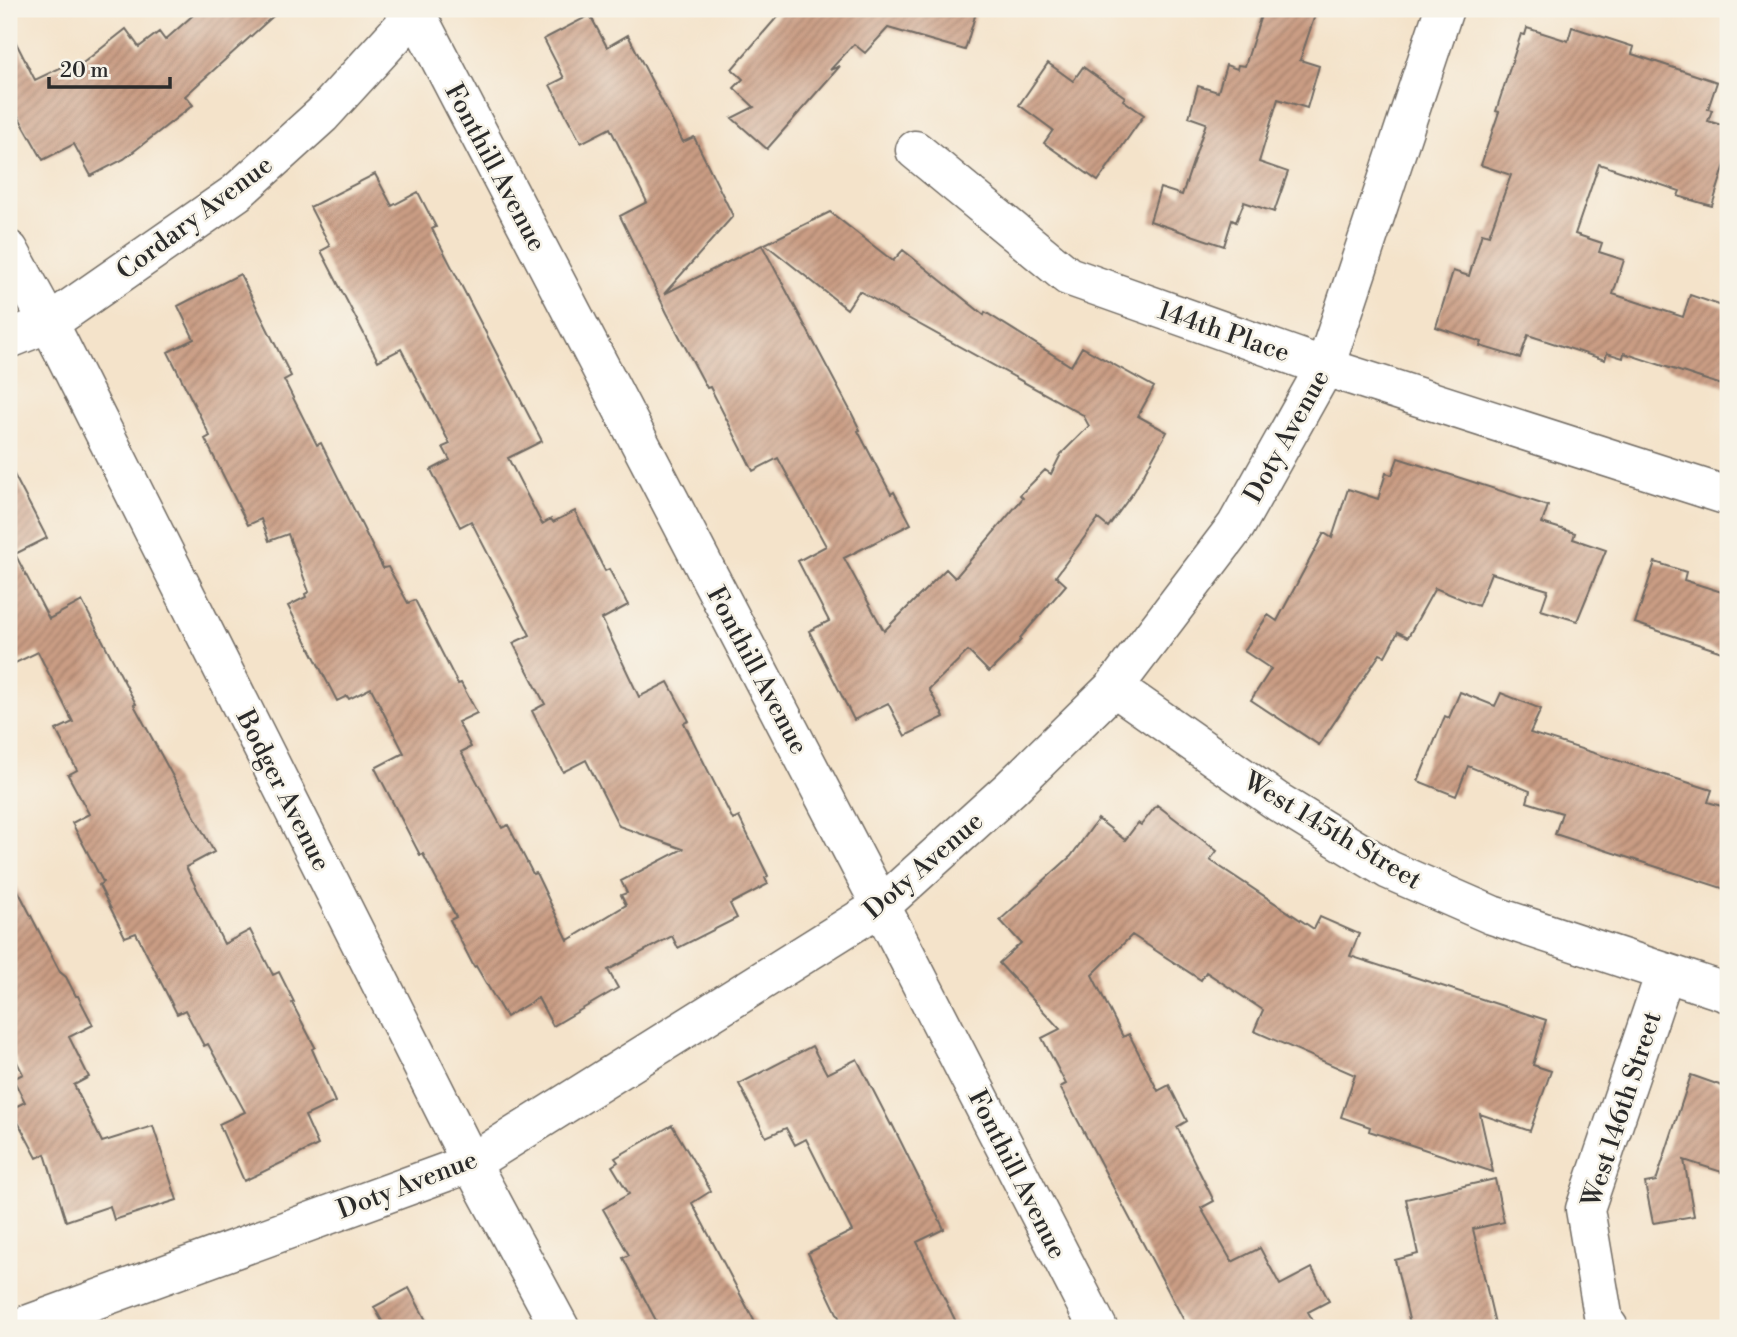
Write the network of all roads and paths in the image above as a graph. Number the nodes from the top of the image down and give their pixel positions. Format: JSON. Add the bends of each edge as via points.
{"nodes":[{"id":1,"x":1444,"y":9,"type":"edge"},
{"id":2,"x":417,"y":11,"type":"edge"},
{"id":3,"x":915,"y":150,"type":"dead end"},
{"id":4,"x":9,"y":250,"type":"edge"},
{"id":5,"x":49,"y":323,"type":"junction"},
{"id":6,"x":9,"y":339,"type":"edge"},
{"id":7,"x":1325,"y":367,"type":"junction"},
{"id":8,"x":1728,"y":496,"type":"edge"},
{"id":9,"x":1114,"y":687,"type":"junction"},
{"id":10,"x":881,"y":906,"type":"junction"},
{"id":11,"x":1665,"y":973,"type":"junction"},
{"id":12,"x":1728,"y":993,"type":"edge"},
{"id":13,"x":471,"y":1163,"type":"junction"},
{"id":14,"x":9,"y":1308,"type":"edge"},
{"id":15,"x":19,"y":1328,"type":"edge"},
{"id":16,"x":560,"y":1328,"type":"edge"},
{"id":17,"x":1098,"y":1328,"type":"edge"},
{"id":18,"x":1609,"y":1328,"type":"edge"}],
"edges":[{"from":1,"to":7,"type":"street","name":"Doty Avenue"},
{"from":2,"to":5,"type":"street","name":"Cordary Avenue","via":[[322,115],[236,193]]},
{"from":2,"to":10,"type":"street","name":"Fonthill Avenue"},
{"from":3,"to":7,"type":"street","name":"144th Place","via":[[1069,276]]},
{"from":4,"to":5,"type":"street","name":"Bodger Avenue"},
{"from":5,"to":6,"type":"street","name":"Cordary Avenue"},
{"from":5,"to":13,"type":"street","name":"Bodger Avenue"},
{"from":7,"to":8,"type":"street","name":"144th Place"},
{"from":7,"to":9,"type":"street","name":"Doty Avenue","via":[[1236,526]]},
{"from":9,"to":10,"type":"street","name":"Doty Avenue"},
{"from":9,"to":11,"type":"street","name":"West 145th Street","via":[[1278,802],[1389,870],[1492,915]]},
{"from":10,"to":13,"type":"street","name":"Doty Avenue"},
{"from":10,"to":17,"type":"street","name":"Fonthill Avenue"},
{"from":11,"to":12,"type":"street","name":"West 145th Street"},
{"from":11,"to":18,"type":"street","name":"West 146th Street","via":[[1585,1209],[1604,1321]]},
{"from":13,"to":15,"type":"street","name":"Doty Avenue"},
{"from":13,"to":16,"type":"street","name":"Bodger Avenue"},
{"from":14,"to":15,"type":"street"}]}
